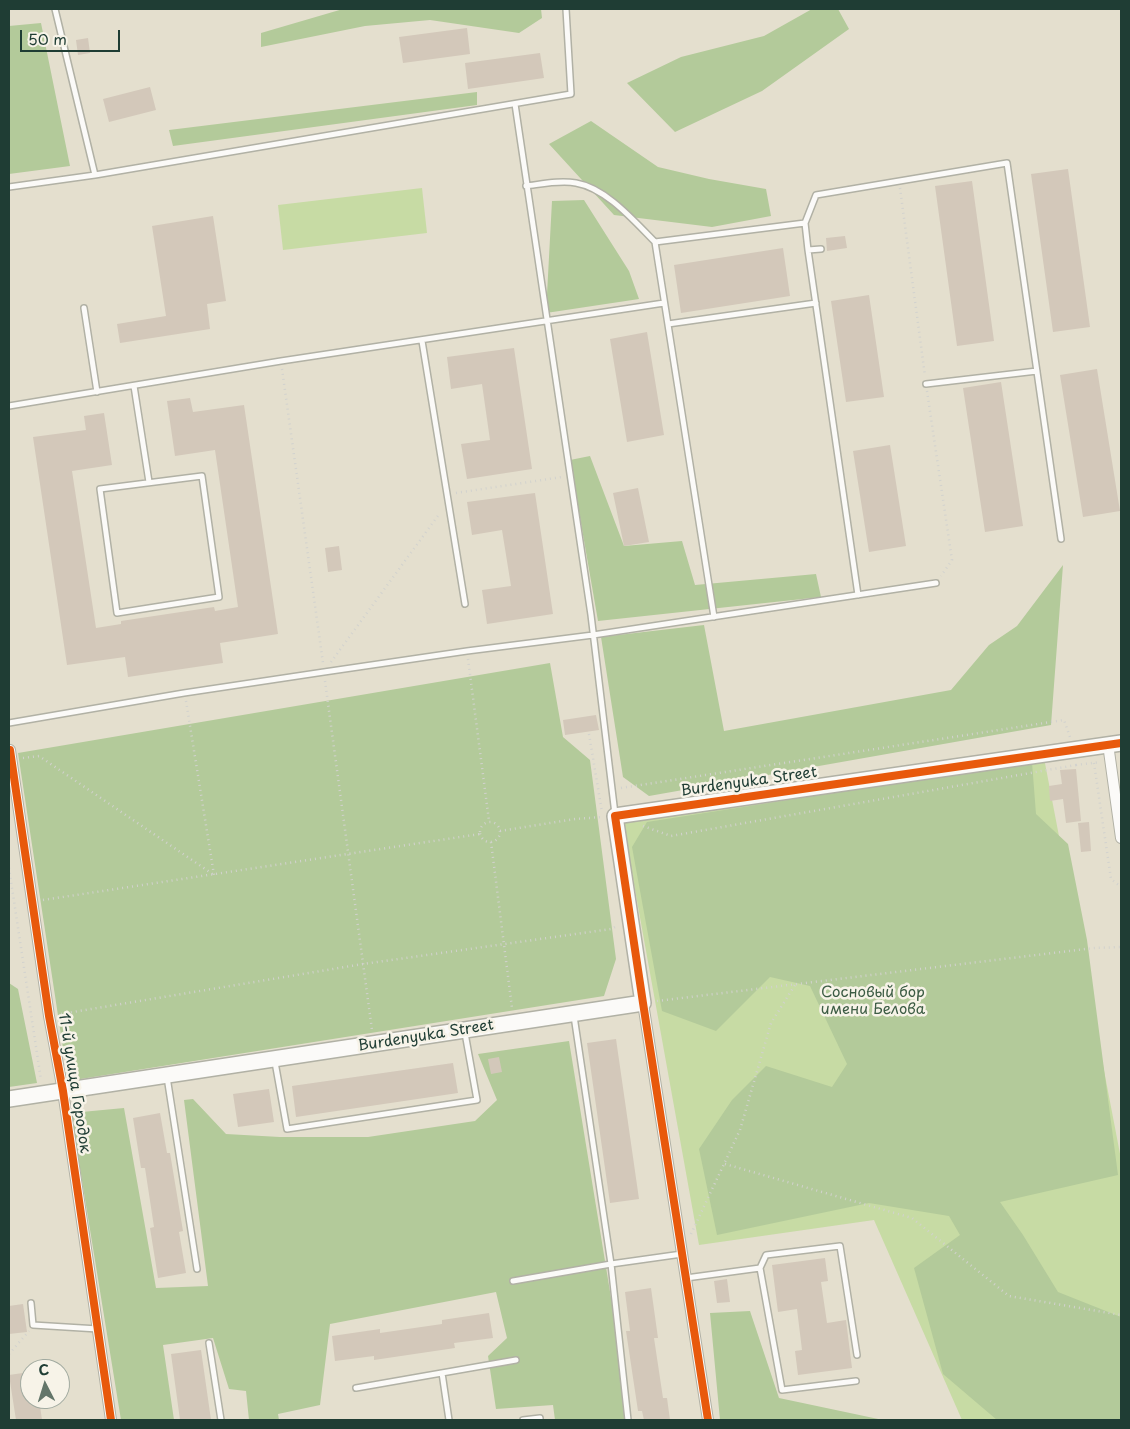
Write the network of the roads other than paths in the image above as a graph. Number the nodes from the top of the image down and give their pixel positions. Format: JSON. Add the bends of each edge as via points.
{"nodes":[{"id":1,"x":55,"y":9,"type":"edge"},
{"id":2,"x":566,"y":9,"type":"edge"},
{"id":3,"x":515,"y":104,"type":"junction"},
{"id":4,"x":95,"y":175,"type":"junction"},
{"id":5,"x":526,"y":186,"type":"junction"},
{"id":6,"x":9,"y":187,"type":"edge"},
{"id":7,"x":805,"y":223,"type":"junction"},
{"id":8,"x":655,"y":242,"type":"junction"},
{"id":9,"x":821,"y":249,"type":"dead end"},
{"id":10,"x":808,"y":250,"type":"junction"},
{"id":11,"x":664,"y":303,"type":"junction"},
{"id":12,"x":816,"y":303,"type":"junction"},
{"id":13,"x":84,"y":308,"type":"dead end"},
{"id":14,"x":546,"y":321,"type":"junction"},
{"id":15,"x":668,"y":324,"type":"junction"},
{"id":16,"x":422,"y":341,"type":"junction"},
{"id":17,"x":1037,"y":371,"type":"junction"},
{"id":18,"x":926,"y":384,"type":"dead end"},
{"id":19,"x":134,"y":386,"type":"junction"},
{"id":20,"x":97,"y":392,"type":"junction"},
{"id":21,"x":9,"y":406,"type":"edge"},
{"id":22,"x":150,"y":482,"type":"junction"},
{"id":23,"x":1062,"y":539,"type":"dead end"},
{"id":24,"x":936,"y":583,"type":"dead end"},
{"id":25,"x":858,"y":595,"type":"junction"},
{"id":26,"x":465,"y":604,"type":"dead end"},
{"id":27,"x":714,"y":617,"type":"junction"},
{"id":28,"x":592,"y":635,"type":"junction"},
{"id":29,"x":9,"y":723,"type":"edge"},
{"id":30,"x":1115,"y":744,"type":"edge"},
{"id":31,"x":10,"y":751,"type":"edge"},
{"id":32,"x":615,"y":816,"type":"junction"},
{"id":33,"x":1121,"y":838,"type":"edge"},
{"id":34,"x":643,"y":1003,"type":"junction"},
{"id":35,"x":574,"y":1013,"type":"junction"},
{"id":36,"x":465,"y":1030,"type":"junction"},
{"id":37,"x":275,"y":1059,"type":"junction"},
{"id":38,"x":167,"y":1075,"type":"junction"},
{"id":39,"x":63,"y":1091,"type":"junction"},
{"id":40,"x":9,"y":1099,"type":"edge"},
{"id":41,"x":682,"y":1254,"type":"junction"},
{"id":42,"x":611,"y":1264,"type":"junction"},
{"id":43,"x":760,"y":1268,"type":"junction"},
{"id":44,"x":197,"y":1269,"type":"dead end"},
{"id":45,"x":686,"y":1278,"type":"junction"},
{"id":46,"x":513,"y":1281,"type":"dead end"},
{"id":47,"x":30,"y":1303,"type":"dead end"},
{"id":48,"x":98,"y":1329,"type":"junction"},
{"id":49,"x":209,"y":1343,"type":"dead end"},
{"id":50,"x":857,"y":1355,"type":"dead end"},
{"id":51,"x":516,"y":1360,"type":"dead end"},
{"id":52,"x":442,"y":1373,"type":"junction"},
{"id":53,"x":856,"y":1381,"type":"dead end"},
{"id":54,"x":356,"y":1388,"type":"dead end"},
{"id":55,"x":111,"y":1420,"type":"edge"},
{"id":56,"x":221,"y":1420,"type":"edge"},
{"id":57,"x":449,"y":1420,"type":"edge"},
{"id":58,"x":523,"y":1420,"type":"edge"},
{"id":59,"x":540,"y":1420,"type":"edge"},
{"id":60,"x":628,"y":1420,"type":"edge"},
{"id":61,"x":708,"y":1420,"type":"edge"}],
"edges":[{"from":1,"to":4,"type":"lane"},
{"from":2,"to":3,"type":"lane","via":[[571,94]]},
{"from":3,"to":4,"type":"lane"},
{"from":3,"to":5,"type":"lane"},
{"from":4,"to":6,"type":"lane"},
{"from":5,"to":8,"type":"lane","via":[[559,182],[591,186],[623,210]]},
{"from":5,"to":14,"type":"lane"},
{"from":7,"to":8,"type":"lane"},
{"from":7,"to":10,"type":"lane"},
{"from":7,"to":17,"type":"lane","via":[[816,195],[1007,163]]},
{"from":8,"to":11,"type":"lane"},
{"from":9,"to":10,"type":"lane"},
{"from":10,"to":12,"type":"lane"},
{"from":11,"to":14,"type":"lane"},
{"from":11,"to":15,"type":"lane"},
{"from":12,"to":15,"type":"lane"},
{"from":12,"to":25,"type":"lane"},
{"from":13,"to":20,"type":"lane"},
{"from":14,"to":16,"type":"lane"},
{"from":14,"to":28,"type":"lane"},
{"from":15,"to":27,"type":"lane"},
{"from":16,"to":19,"type":"lane"},
{"from":16,"to":26,"type":"lane"},
{"from":17,"to":18,"type":"lane"},
{"from":17,"to":23,"type":"lane"},
{"from":19,"to":20,"type":"lane"},
{"from":19,"to":22,"type":"lane"},
{"from":20,"to":21,"type":"lane"},
{"from":22,"to":22,"type":"lane","via":[[100,489],[117,613],[219,597],[202,476]]},
{"from":24,"to":25,"type":"lane"},
{"from":25,"to":27,"type":"lane"},
{"from":27,"to":28,"type":"lane"},
{"from":28,"to":29,"type":"lane","via":[[184,693]]},
{"from":28,"to":32,"type":"lane"},
{"from":30,"to":32,"type":"street","name":"Burdenyuka Street"},
{"from":30,"to":33,"type":"street","via":[[1110,761]]},
{"from":31,"to":39,"type":"street","name":"11-й улица Городок"},
{"from":32,"to":34,"type":"street"},
{"from":34,"to":35,"type":"street","name":"Burdenyuka Street"},
{"from":34,"to":41,"type":"street"},
{"from":35,"to":36,"type":"street","name":"Burdenyuka Street"},
{"from":35,"to":42,"type":"lane"},
{"from":36,"to":37,"type":"street","name":"Burdenyuka Street"},
{"from":36,"to":37,"type":"lane","via":[[477,1100],[296,1128],[287,1129]]},
{"from":37,"to":38,"type":"street","name":"Burdenyuka Street"},
{"from":38,"to":39,"type":"street","name":"Burdenyuka Street"},
{"from":38,"to":44,"type":"lane"},
{"from":39,"to":40,"type":"street","name":"Burdenyuka Street"},
{"from":39,"to":48,"type":"street","name":"11-й улица Городок"},
{"from":41,"to":42,"type":"lane"},
{"from":41,"to":45,"type":"street"},
{"from":42,"to":46,"type":"lane"},
{"from":42,"to":60,"type":"lane"},
{"from":43,"to":45,"type":"lane"},
{"from":43,"to":50,"type":"lane","via":[[766,1255],[840,1246]]},
{"from":43,"to":53,"type":"lane","via":[[782,1390]]},
{"from":45,"to":61,"type":"street"},
{"from":47,"to":48,"type":"lane","via":[[33,1325]]},
{"from":48,"to":55,"type":"street","name":"11-й улица Городок"},
{"from":49,"to":56,"type":"lane"},
{"from":51,"to":52,"type":"lane"},
{"from":52,"to":54,"type":"lane"},
{"from":52,"to":57,"type":"lane"},
{"from":58,"to":59,"type":"lane"}]}
